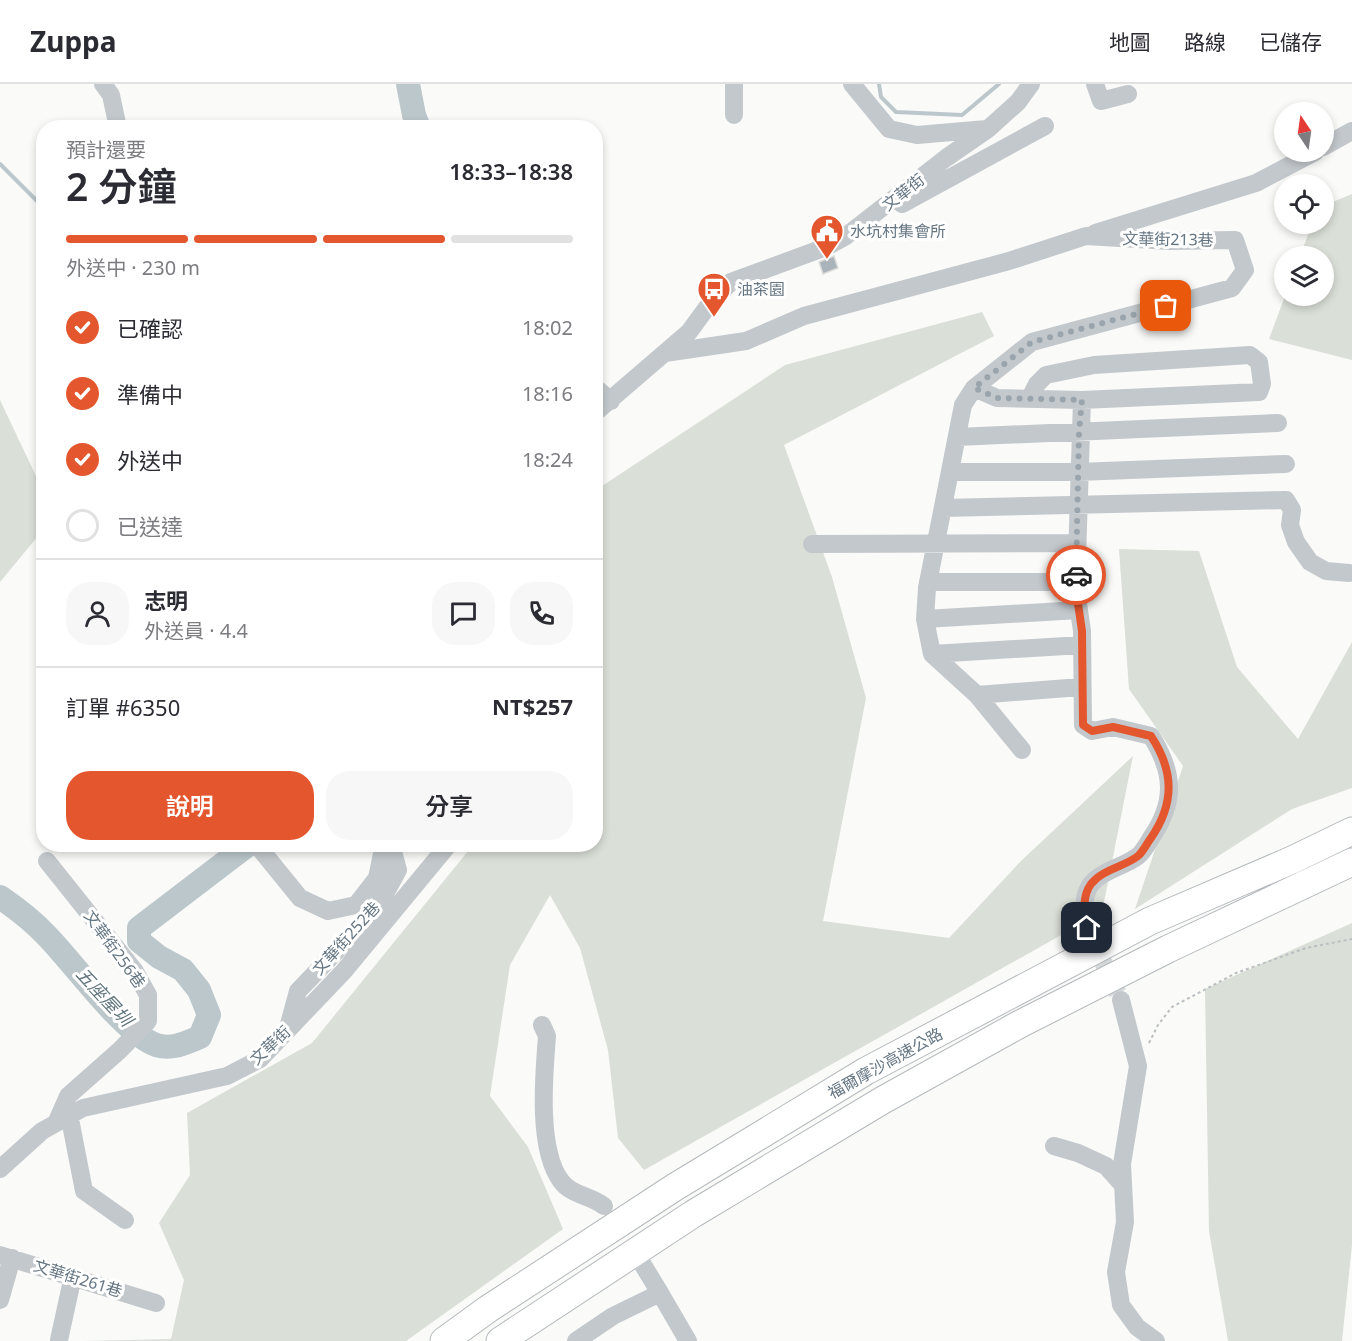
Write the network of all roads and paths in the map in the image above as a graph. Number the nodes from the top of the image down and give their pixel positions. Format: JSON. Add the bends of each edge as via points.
{"nodes":[{"id":1,"x":103,"y":84,"type":"edge"},
{"id":2,"x":734,"y":84,"type":"edge"},
{"id":3,"x":852,"y":84,"type":"edge"},
{"id":4,"x":1031,"y":84,"type":"edge"},
{"id":5,"x":1095,"y":84,"type":"edge"},
{"id":6,"x":1128,"y":94,"type":"dead end"},
{"id":7,"x":734,"y":115,"type":"dead end"},
{"id":8,"x":116,"y":120,"type":"edge"},
{"id":9,"x":1045,"y":126,"type":"dead end"},
{"id":10,"x":988,"y":129,"type":"junction"},
{"id":11,"x":1352,"y":131,"type":"edge"},
{"id":12,"x":1334,"y":141,"type":"edge"},
{"id":13,"x":1296,"y":162,"type":"edge"},
{"id":14,"x":856,"y":229,"type":"junction"},
{"id":15,"x":1086,"y":236,"type":"junction"},
{"id":16,"x":665,"y":353,"type":"junction"},
{"id":17,"x":974,"y":388,"type":"junction"},
{"id":18,"x":603,"y":394,"type":"edge"},
{"id":19,"x":1030,"y":398,"type":"junction"},
{"id":20,"x":611,"y":400,"type":"junction"},
{"id":21,"x":1082,"y":400,"type":"junction"},
{"id":22,"x":603,"y":406,"type":"edge"},
{"id":23,"x":1278,"y":423,"type":"dead end"},
{"id":24,"x":1079,"y":433,"type":"junction"},
{"id":25,"x":957,"y":437,"type":"junction"},
{"id":26,"x":1286,"y":464,"type":"dead end"},
{"id":27,"x":1078,"y":471,"type":"junction"},
{"id":28,"x":950,"y":472,"type":"junction"},
{"id":29,"x":1077,"y":505,"type":"junction"},
{"id":30,"x":943,"y":508,"type":"junction"},
{"id":31,"x":1077,"y":543,"type":"junction"},
{"id":32,"x":812,"y":544,"type":"dead end"},
{"id":33,"x":936,"y":544,"type":"junction"},
{"id":34,"x":1349,"y":573,"type":"dead end"},
{"id":35,"x":928,"y":582,"type":"junction"},
{"id":36,"x":1076,"y":582,"type":"junction"},
{"id":37,"x":1079,"y":610,"type":"junction"},
{"id":38,"x":925,"y":619,"type":"junction"},
{"id":39,"x":1082,"y":645,"type":"junction"},
{"id":40,"x":932,"y":654,"type":"junction"},
{"id":41,"x":1081,"y":687,"type":"junction"},
{"id":42,"x":977,"y":695,"type":"junction"},
{"id":43,"x":1022,"y":750,"type":"dead end"},
{"id":44,"x":1352,"y":831,"type":"edge"},
{"id":45,"x":262,"y":852,"type":"edge"},
{"id":46,"x":382,"y":852,"type":"edge"},
{"id":47,"x":393,"y":852,"type":"edge"},
{"id":48,"x":442,"y":852,"type":"edge"},
{"id":49,"x":47,"y":861,"type":"dead end"},
{"id":50,"x":1352,"y":862,"type":"edge"},
{"id":51,"x":1087,"y":928,"type":"tunnel mouth"},
{"id":52,"x":1352,"y":939,"type":"edge"},
{"id":53,"x":1121,"y":1000,"type":"tunnel mouth"},
{"id":54,"x":542,"y":1025,"type":"dead end"},
{"id":55,"x":287,"y":1030,"type":"junction"},
{"id":56,"x":1138,"y":1066,"type":"junction"},
{"id":57,"x":63,"y":1118,"type":"junction"},
{"id":58,"x":1054,"y":1146,"type":"dead end"},
{"id":59,"x":0,"y":1168,"type":"edge"},
{"id":60,"x":1122,"y":1184,"type":"junction"},
{"id":61,"x":604,"y":1206,"type":"dead end"},
{"id":62,"x":125,"y":1220,"type":"dead end"},
{"id":63,"x":6,"y":1256,"type":"edge"},
{"id":64,"x":643,"y":1265,"type":"dead end"},
{"id":65,"x":73,"y":1276,"type":"junction"},
{"id":66,"x":660,"y":1293,"type":"junction"},
{"id":67,"x":0,"y":1300,"type":"edge"},
{"id":68,"x":156,"y":1303,"type":"dead end"},
{"id":69,"x":59,"y":1340,"type":"edge"},
{"id":70,"x":444,"y":1341,"type":"edge"},
{"id":71,"x":500,"y":1341,"type":"edge"},
{"id":72,"x":576,"y":1341,"type":"edge"},
{"id":73,"x":688,"y":1341,"type":"edge"},
{"id":74,"x":1156,"y":1341,"type":"edge"}],
"edges":[{"from":1,"to":8,"type":"street","via":[[111,95]]},
{"from":2,"to":7,"type":"street"},
{"from":3,"to":10,"type":"street","via":[[889,129],[917,135]]},
{"from":4,"to":10,"type":"street","name":"文華街","via":[[1018,102]]},
{"from":5,"to":6,"type":"street","via":[[1101,101]]},
{"from":9,"to":14,"type":"street"},
{"from":10,"to":14,"type":"street","name":"文華街"},
{"from":11,"to":12,"type":"street"},
{"from":13,"to":15,"type":"street","via":[[1256,183]]},
{"from":14,"to":16,"type":"street","name":"文華街","via":[[836,243],[731,282],[689,332]]},
{"from":15,"to":16,"type":"street","name":"文華街213巷","via":[[1009,261],[804,316],[746,341]]},
{"from":15,"to":17,"type":"street","name":"文華街213巷","via":[[1235,240],[1245,270],[1232,288],[1032,342]]},
{"from":16,"to":20,"type":"street","name":"文華街"},
{"from":17,"to":19,"type":"street","via":[[997,398]]},
{"from":17,"to":25,"type":"street","name":"文華街213巷","via":[[963,405]]},
{"from":18,"to":20,"type":"street"},
{"from":19,"to":21,"type":"street"},
{"from":19,"to":21,"type":"street","via":[[1046,375],[1116,363],[1250,355],[1258,362],[1262,384],[1259,392]]},
{"from":20,"to":22,"type":"street","name":"文華街"},
{"from":21,"to":24,"type":"street"},
{"from":23,"to":24,"type":"street"},
{"from":24,"to":25,"type":"street"},
{"from":24,"to":27,"type":"street"},
{"from":25,"to":28,"type":"street","name":"文華街213巷"},
{"from":26,"to":27,"type":"street"},
{"from":27,"to":28,"type":"street"},
{"from":27,"to":29,"type":"street"},
{"from":28,"to":30,"type":"street","name":"文華街213巷"},
{"from":29,"to":30,"type":"street"},
{"from":29,"to":31,"type":"street"},
{"from":29,"to":34,"type":"street","via":[[1286,500],[1292,510],[1290,525],[1296,542],[1310,562],[1326,572]]},
{"from":30,"to":33,"type":"street","name":"文華街213巷"},
{"from":31,"to":33,"type":"street"},
{"from":31,"to":36,"type":"street"},
{"from":32,"to":33,"type":"street"},
{"from":33,"to":35,"type":"street","name":"文華街213巷"},
{"from":35,"to":36,"type":"street"},
{"from":35,"to":38,"type":"street","name":"文華街213巷"},
{"from":36,"to":37,"type":"street"},
{"from":37,"to":38,"type":"street"},
{"from":37,"to":39,"type":"street"},
{"from":38,"to":40,"type":"street","name":"文華街213巷"},
{"from":39,"to":40,"type":"street"},
{"from":39,"to":41,"type":"street"},
{"from":40,"to":42,"type":"street"},
{"from":41,"to":42,"type":"street"},
{"from":41,"to":51,"type":"street","via":[[1083,725],[1092,731],[1113,727],[1151,736],[1168,777],[1168,807],[1139,855],[1107,871],[1091,885],[1083,903]]},
{"from":42,"to":43,"type":"street"},
{"from":44,"to":70,"type":"highway","name":"福爾摩沙高速公路","via":[[1150,921],[866,1071],[675,1188]]},
{"from":45,"to":46,"type":"street","name":"文華街252巷","via":[[300,898],[328,911],[356,905],[377,878]]},
{"from":47,"to":55,"type":"street","name":"文華街252巷","via":[[398,870],[377,909],[298,991]]},
{"from":48,"to":55,"type":"street","name":"文華街","via":[[344,971]]},
{"from":49,"to":57,"type":"street","name":"文華街256巷","via":[[134,970],[148,995],[148,1021],[68,1096]]},
{"from":50,"to":71,"type":"highway","name":"福爾摩沙高速公路","via":[[1020,1024],[893,1095],[693,1214]]},
{"from":52,"to":56,"type":"path","via":[[1306,948],[1236,973],[1172,1007],[1158,1025]]},
{"from":53,"to":56,"type":"street"},
{"from":54,"to":61,"type":"street","via":[[547,1036],[544,1109],[552,1163],[561,1181],[573,1192],[592,1197]]},
{"from":55,"to":57,"type":"street","name":"文華街","via":[[260,1059],[227,1076],[104,1103]]},
{"from":56,"to":60,"type":"street"},
{"from":57,"to":59,"type":"street","name":"文華街"},
{"from":57,"to":62,"type":"street","via":[[84,1191]]},
{"from":58,"to":60,"type":"street","via":[[1107,1166]]},
{"from":60,"to":74,"type":"street","via":[[1125,1222],[1116,1272],[1121,1305],[1137,1327]]},
{"from":63,"to":65,"type":"street","name":"文華街261巷"},
{"from":63,"to":67,"type":"street"},
{"from":64,"to":66,"type":"street"},
{"from":65,"to":68,"type":"street","name":"文華街261巷"},
{"from":65,"to":69,"type":"street"},
{"from":66,"to":72,"type":"street"},
{"from":66,"to":73,"type":"street"}]}
